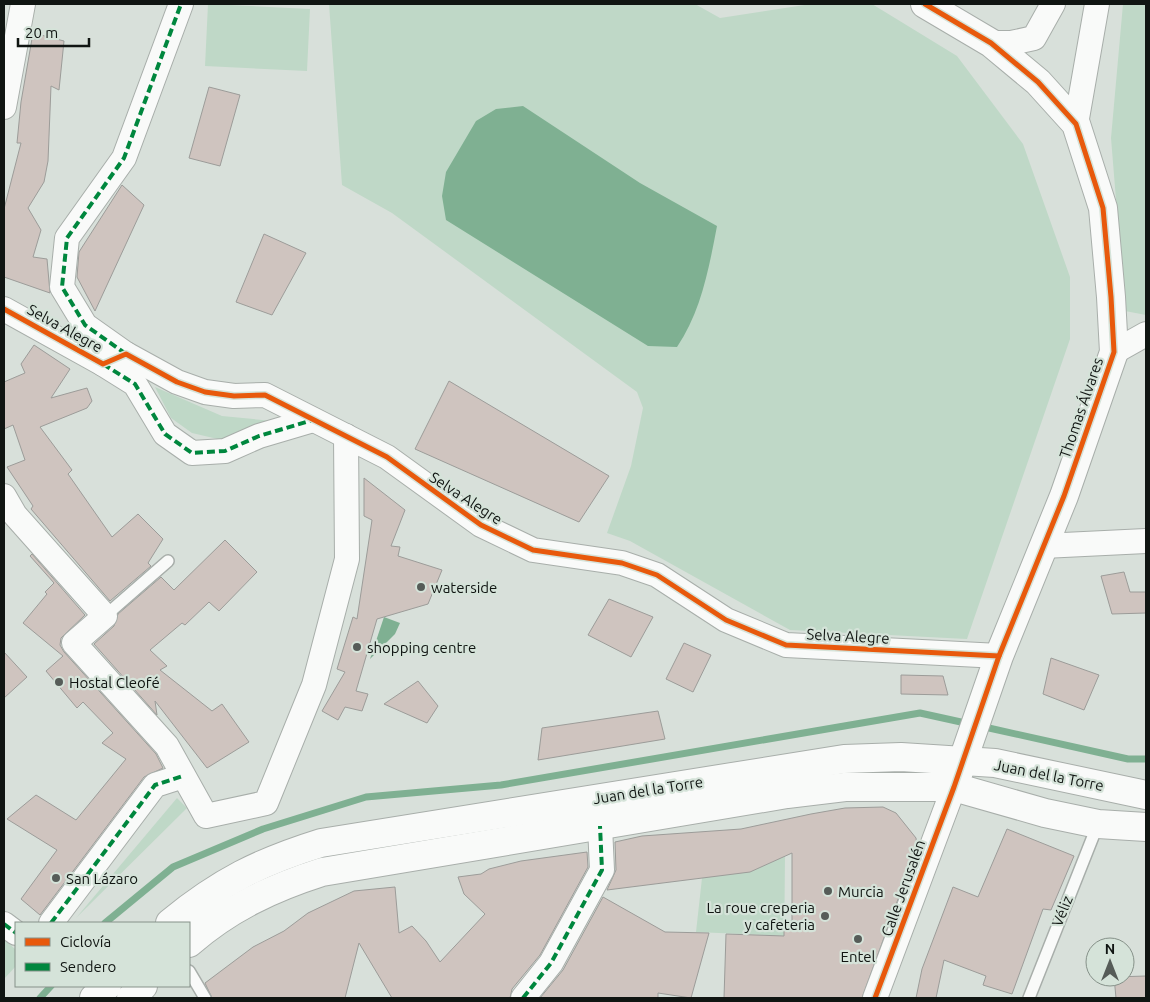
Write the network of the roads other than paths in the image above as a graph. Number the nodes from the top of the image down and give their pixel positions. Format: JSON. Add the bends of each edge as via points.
{"nodes":[{"id":1,"x":23,"y":4,"type":"edge"},
{"id":2,"x":181,"y":4,"type":"edge"},
{"id":3,"x":925,"y":4,"type":"edge"},
{"id":4,"x":1053,"y":4,"type":"edge"},
{"id":5,"x":1097,"y":4,"type":"edge"},
{"id":6,"x":991,"y":43,"type":"junction"},
{"id":7,"x":4,"y":107,"type":"edge"},
{"id":8,"x":1076,"y":124,"type":"junction"},
{"id":9,"x":4,"y":309,"type":"edge"},
{"id":10,"x":1146,"y":334,"type":"edge"},
{"id":11,"x":1114,"y":352,"type":"junction"},
{"id":12,"x":126,"y":354,"type":"junction"},
{"id":13,"x":103,"y":364,"type":"junction"},
{"id":14,"x":313,"y":420,"type":"junction"},
{"id":15,"x":346,"y":436,"type":"junction"},
{"id":16,"x":4,"y":496,"type":"edge"},
{"id":17,"x":1146,"y":540,"type":"edge"},
{"id":18,"x":1043,"y":546,"type":"junction"},
{"id":19,"x":168,"y":561,"type":"dead end"},
{"id":20,"x":105,"y":616,"type":"junction"},
{"id":21,"x":999,"y":656,"type":"junction"},
{"id":22,"x":967,"y":747,"type":"junction"},
{"id":23,"x":183,"y":776,"type":"junction"},
{"id":24,"x":954,"y":787,"type":"junction"},
{"id":25,"x":1146,"y":794,"type":"edge"},
{"id":26,"x":1098,"y":824,"type":"junction"},
{"id":27,"x":600,"y":826,"type":"junction"},
{"id":28,"x":1146,"y":827,"type":"edge"},
{"id":29,"x":52,"y":922,"type":"edge"},
{"id":30,"x":171,"y":922,"type":"edge"},
{"id":31,"x":4,"y":924,"type":"edge"},
{"id":32,"x":15,"y":932,"type":"edge"},
{"id":33,"x":190,"y":942,"type":"edge"},
{"id":34,"x":190,"y":973,"type":"edge"},
{"id":35,"x":106,"y":987,"type":"edge"},
{"id":36,"x":142,"y":987,"type":"edge"},
{"id":37,"x":94,"y":998,"type":"edge"},
{"id":38,"x":131,"y":998,"type":"edge"},
{"id":39,"x":205,"y":998,"type":"edge"},
{"id":40,"x":523,"y":998,"type":"edge"},
{"id":41,"x":875,"y":998,"type":"edge"},
{"id":42,"x":1028,"y":998,"type":"edge"}],
"edges":[{"from":1,"to":7,"type":"street"},
{"from":2,"to":12,"type":"street","via":[[124,158],[67,238],[62,287],[85,325]]},
{"from":3,"to":6,"type":"main road","name":"Thomas Álvares"},
{"from":4,"to":6,"type":"street","via":[[1034,38]]},
{"from":5,"to":8,"type":"street"},
{"from":6,"to":8,"type":"main road","name":"Thomas Álvares","via":[[1038,82]]},
{"from":8,"to":11,"type":"main road","name":"Thomas Álvares","via":[[1103,208]]},
{"from":9,"to":13,"type":"street","name":"Selva Alegre"},
{"from":10,"to":11,"type":"street"},
{"from":11,"to":18,"type":"main road","name":"Thomas Álvares","via":[[1064,496]]},
{"from":12,"to":13,"type":"street","name":"Selva Alegre"},
{"from":12,"to":14,"type":"street","name":"Selva Alegre","via":[[177,382],[205,392],[234,396],[265,395]]},
{"from":13,"to":14,"type":"street","via":[[135,384],[165,434],[192,453],[225,451],[267,433]]},
{"from":14,"to":15,"type":"street","name":"Selva Alegre"},
{"from":15,"to":21,"type":"street","name":"Selva Alegre","via":[[387,457],[481,525],[533,550],[622,562],[657,575],[726,620],[786,645]]},
{"from":15,"to":23,"type":"street","via":[[347,558],[314,685],[266,803],[206,816]]},
{"from":16,"to":20,"type":"street","via":[[14,515]]},
{"from":17,"to":18,"type":"street"},
{"from":18,"to":21,"type":"main road","name":"Thomas Álvares"},
{"from":19,"to":20,"type":"lane"},
{"from":20,"to":23,"type":"street","via":[[74,643],[167,746]]},
{"from":21,"to":22,"type":"main road","name":"Thomas Álvares"},
{"from":22,"to":24,"type":"main road","name":"Thomas Álvares"},
{"from":22,"to":25,"type":"main road","name":"Juan del la Torre","via":[[1046,773]]},
{"from":22,"to":30,"type":"main road","name":"Juan del la Torre","via":[[901,757],[844,759],[321,843],[275,858],[233,878]]},
{"from":23,"to":29,"type":"street","via":[[154,785]]},
{"from":24,"to":26,"type":"main road","name":"Juan del la Torre","via":[[1045,813]]},
{"from":24,"to":27,"type":"main road","name":"Juan del la Torre","via":[[845,787]]},
{"from":24,"to":41,"type":"street","name":"Calle Jerusalén"},
{"from":26,"to":28,"type":"main road","name":"Juan del la Torre"},
{"from":26,"to":42,"type":"lane","name":"Véliz"},
{"from":27,"to":33,"type":"main road","name":"Juan del la Torre","via":[[322,872],[281,885],[242,904]]},
{"from":27,"to":40,"type":"street","via":[[602,870],[551,962]]},
{"from":31,"to":32,"type":"street"},
{"from":34,"to":39,"type":"lane"},
{"from":35,"to":37,"type":"main road"},
{"from":36,"to":38,"type":"main road"}]}
